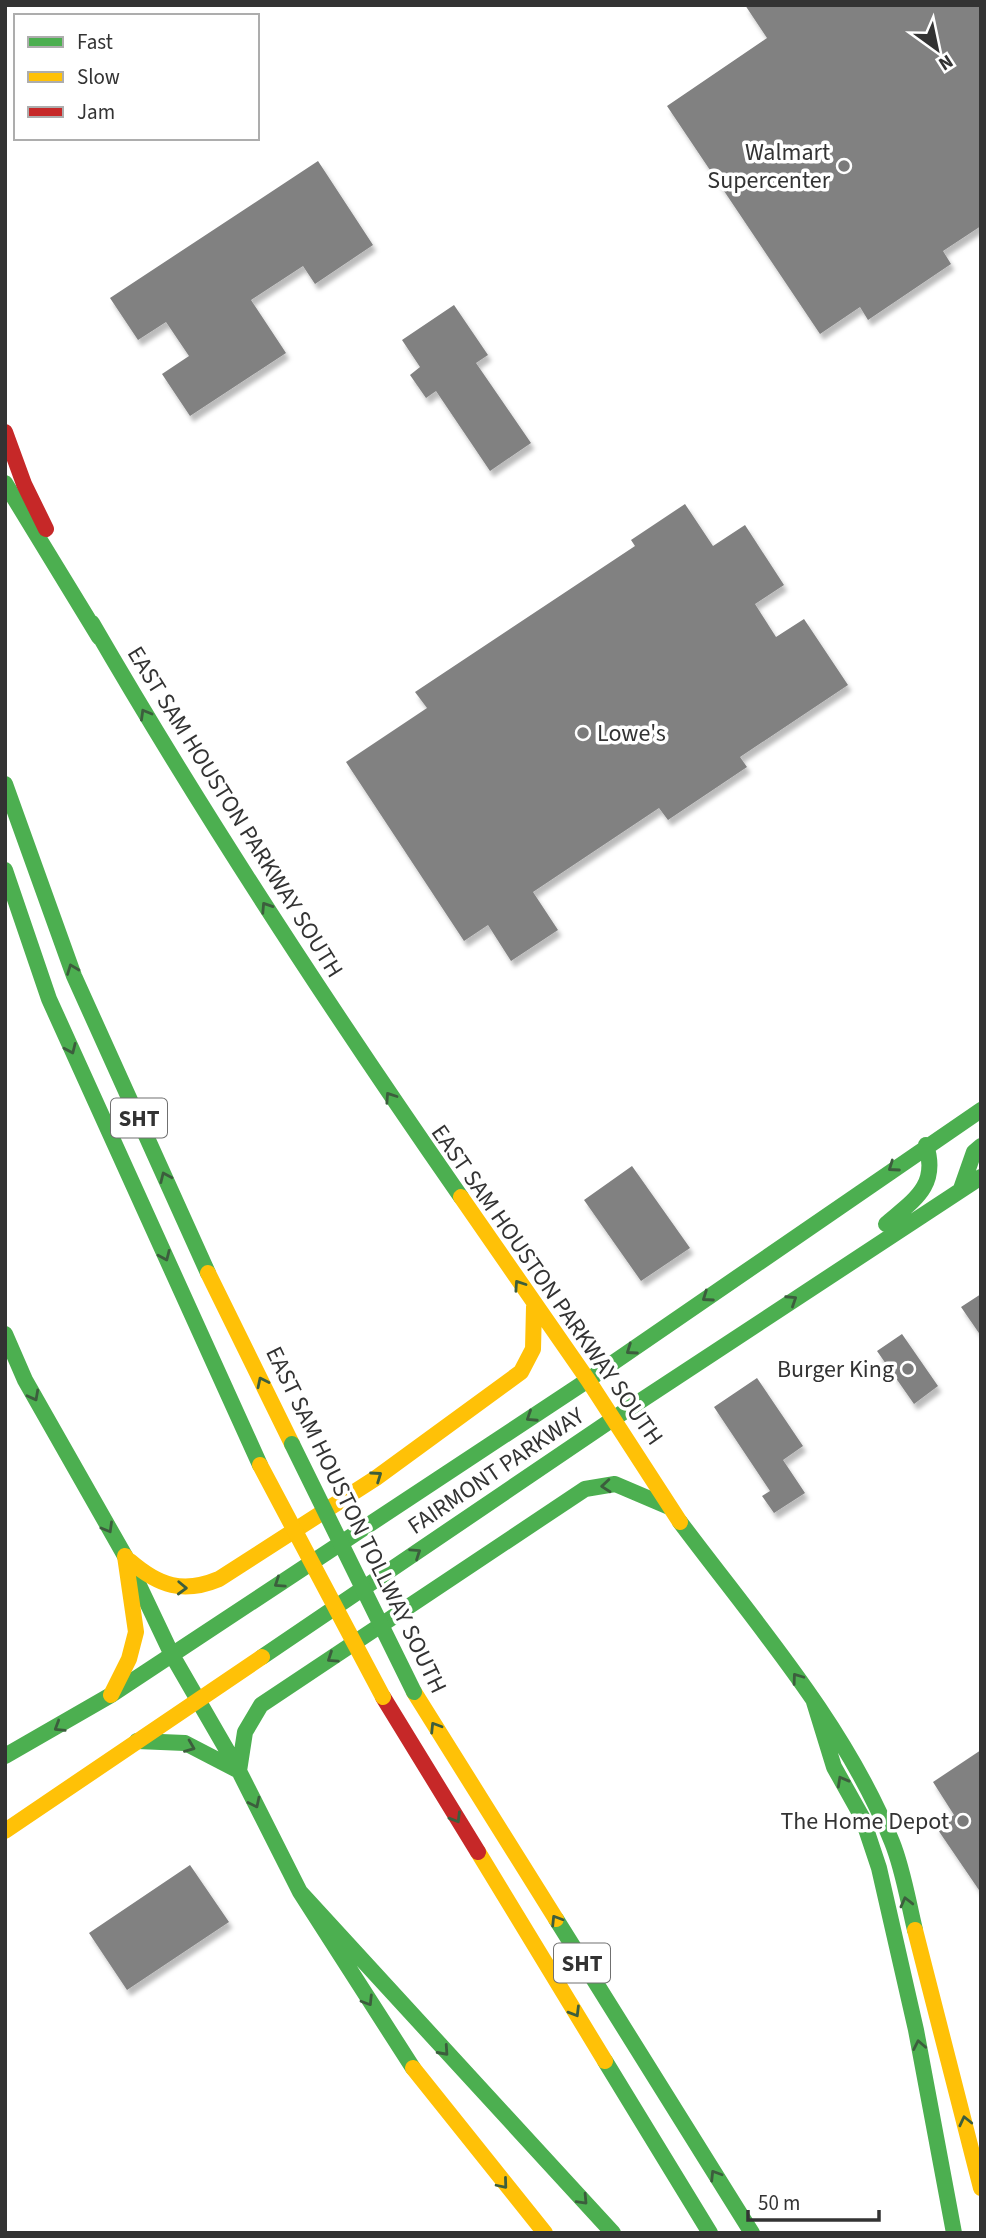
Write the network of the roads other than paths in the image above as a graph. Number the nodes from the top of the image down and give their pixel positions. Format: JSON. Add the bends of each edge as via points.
{"nodes":[{"id":1,"x":5,"y":432,"type":"edge"},
{"id":2,"x":5,"y":483,"type":"edge"},
{"id":3,"x":99,"y":637,"type":"junction"},
{"id":4,"x":5,"y":784,"type":"edge"},
{"id":5,"x":5,"y":870,"type":"edge"},
{"id":6,"x":981,"y":1110,"type":"edge"},
{"id":7,"x":926,"y":1145,"type":"junction"},
{"id":8,"x":981,"y":1146,"type":"edge"},
{"id":9,"x":981,"y":1177,"type":"edge"},
{"id":10,"x":961,"y":1189,"type":"junction"},
{"id":11,"x":827,"y":1277,"type":"junction"},
{"id":12,"x":534,"y":1307,"type":"junction"},
{"id":13,"x":5,"y":1334,"type":"edge"},
{"id":14,"x":588,"y":1380,"type":"junction"},
{"id":15,"x":613,"y":1419,"type":"junction"},
{"id":16,"x":669,"y":1507,"type":"junction"},
{"id":17,"x":125,"y":1556,"type":"junction"},
{"id":18,"x":172,"y":1655,"type":"junction"},
{"id":19,"x":111,"y":1695,"type":"junction"},
{"id":20,"x":197,"y":1702,"type":"junction"},
{"id":21,"x":814,"y":1702,"type":"junction"},
{"id":22,"x":137,"y":1741,"type":"junction"},
{"id":23,"x":5,"y":1756,"type":"edge"},
{"id":24,"x":239,"y":1771,"type":"junction"},
{"id":25,"x":5,"y":1831,"type":"edge"},
{"id":26,"x":300,"y":1892,"type":"junction"},
{"id":27,"x":981,"y":2188,"type":"edge"},
{"id":28,"x":545,"y":2233,"type":"edge"},
{"id":29,"x":613,"y":2233,"type":"edge"},
{"id":30,"x":710,"y":2233,"type":"edge"},
{"id":31,"x":752,"y":2233,"type":"edge"},
{"id":32,"x":954,"y":2233,"type":"edge"}],
"edges":[{"from":1,"to":3,"type":"main road","name":"EAST SAM HOUSTON PARKWAY SOUTH","via":[[24,484]]},
{"from":2,"to":3,"type":"main road"},
{"from":12,"to":3,"type":"main road","name":"EAST SAM HOUSTON PARKWAY SOUTH","one_way":true,"via":[[255,890]]},
{"from":31,"to":4,"type":"main road","name":"EAST SAM HOUSTON TOLLWAY SOUTH","number":"SHT","one_way":true,"bridge":true,"via":[[414,1692],[211,1279],[74,976]]},
{"from":5,"to":30,"type":"main road","number":"SHT","one_way":true,"bridge":true,"via":[[49,999],[260,1465],[383,1697]]},
{"from":6,"to":7,"type":"main road","name":"FAIRMONT PARKWAY"},
{"from":7,"to":11,"type":"main road","via":[[934,1163],[922,1192]]},
{"from":7,"to":14,"type":"main road","name":"FAIRMONT PARKWAY","one_way":true},
{"from":8,"to":10,"type":"main road","via":[[974,1152]]},
{"from":9,"to":10,"type":"main road","name":"FAIRMONT PARKWAY"},
{"from":10,"to":11,"type":"main road","name":"FAIRMONT PARKWAY"},
{"from":15,"to":11,"type":"main road","name":"FAIRMONT PARKWAY","one_way":true},
{"from":12,"to":14,"type":"main road","name":"EAST SAM HOUSTON PARKWAY SOUTH"},
{"from":17,"to":12,"type":"main road","one_way":true,"via":[[146,1576],[167,1587],[201,1588],[219,1579],[376,1478],[521,1372],[533,1349]]},
{"from":13,"to":17,"type":"main road","one_way":true,"via":[[43,1414]]},
{"from":14,"to":15,"type":"main road","name":"EAST SAM HOUSTON PARKWAY SOUTH"},
{"from":14,"to":18,"type":"main road","name":"FAIRMONT PARKWAY","one_way":true},
{"from":15,"to":16,"type":"main road","name":"EAST SAM HOUSTON PARKWAY SOUTH"},
{"from":20,"to":15,"type":"main road","name":"FAIRMONT PARKWAY","one_way":true},
{"from":21,"to":16,"type":"main road","name":"EAST SAM HOUSTON PARKWAY SOUTH","one_way":true},
{"from":16,"to":24,"type":"main road","one_way":true,"via":[[615,1484],[585,1489],[261,1705],[245,1732]]},
{"from":17,"to":18,"type":"main road"},
{"from":17,"to":19,"type":"main road","via":[[136,1632]]},
{"from":18,"to":19,"type":"main road","name":"FAIRMONT PARKWAY"},
{"from":18,"to":20,"type":"main road"},
{"from":19,"to":23,"type":"main road","name":"FAIRMONT PARKWAY","one_way":true},
{"from":20,"to":22,"type":"main road","name":"FAIRMONT PARKWAY"},
{"from":20,"to":24,"type":"main road"},
{"from":27,"to":21,"type":"main road","name":"EAST SAM HOUSTON PARKWAY SOUTH","one_way":true,"via":[[893,1843],[864,1784]]},
{"from":32,"to":21,"type":"main road","one_way":true,"via":[[916,2030],[879,1868],[862,1817],[834,1767]]},
{"from":22,"to":24,"type":"main road","one_way":true,"via":[[185,1743]]},
{"from":22,"to":25,"type":"main road","name":"FAIRMONT PARKWAY"},
{"from":24,"to":26,"type":"main road","one_way":true},
{"from":26,"to":28,"type":"main road","one_way":true,"via":[[425,2086]]},
{"from":26,"to":29,"type":"main road","one_way":true}]}
